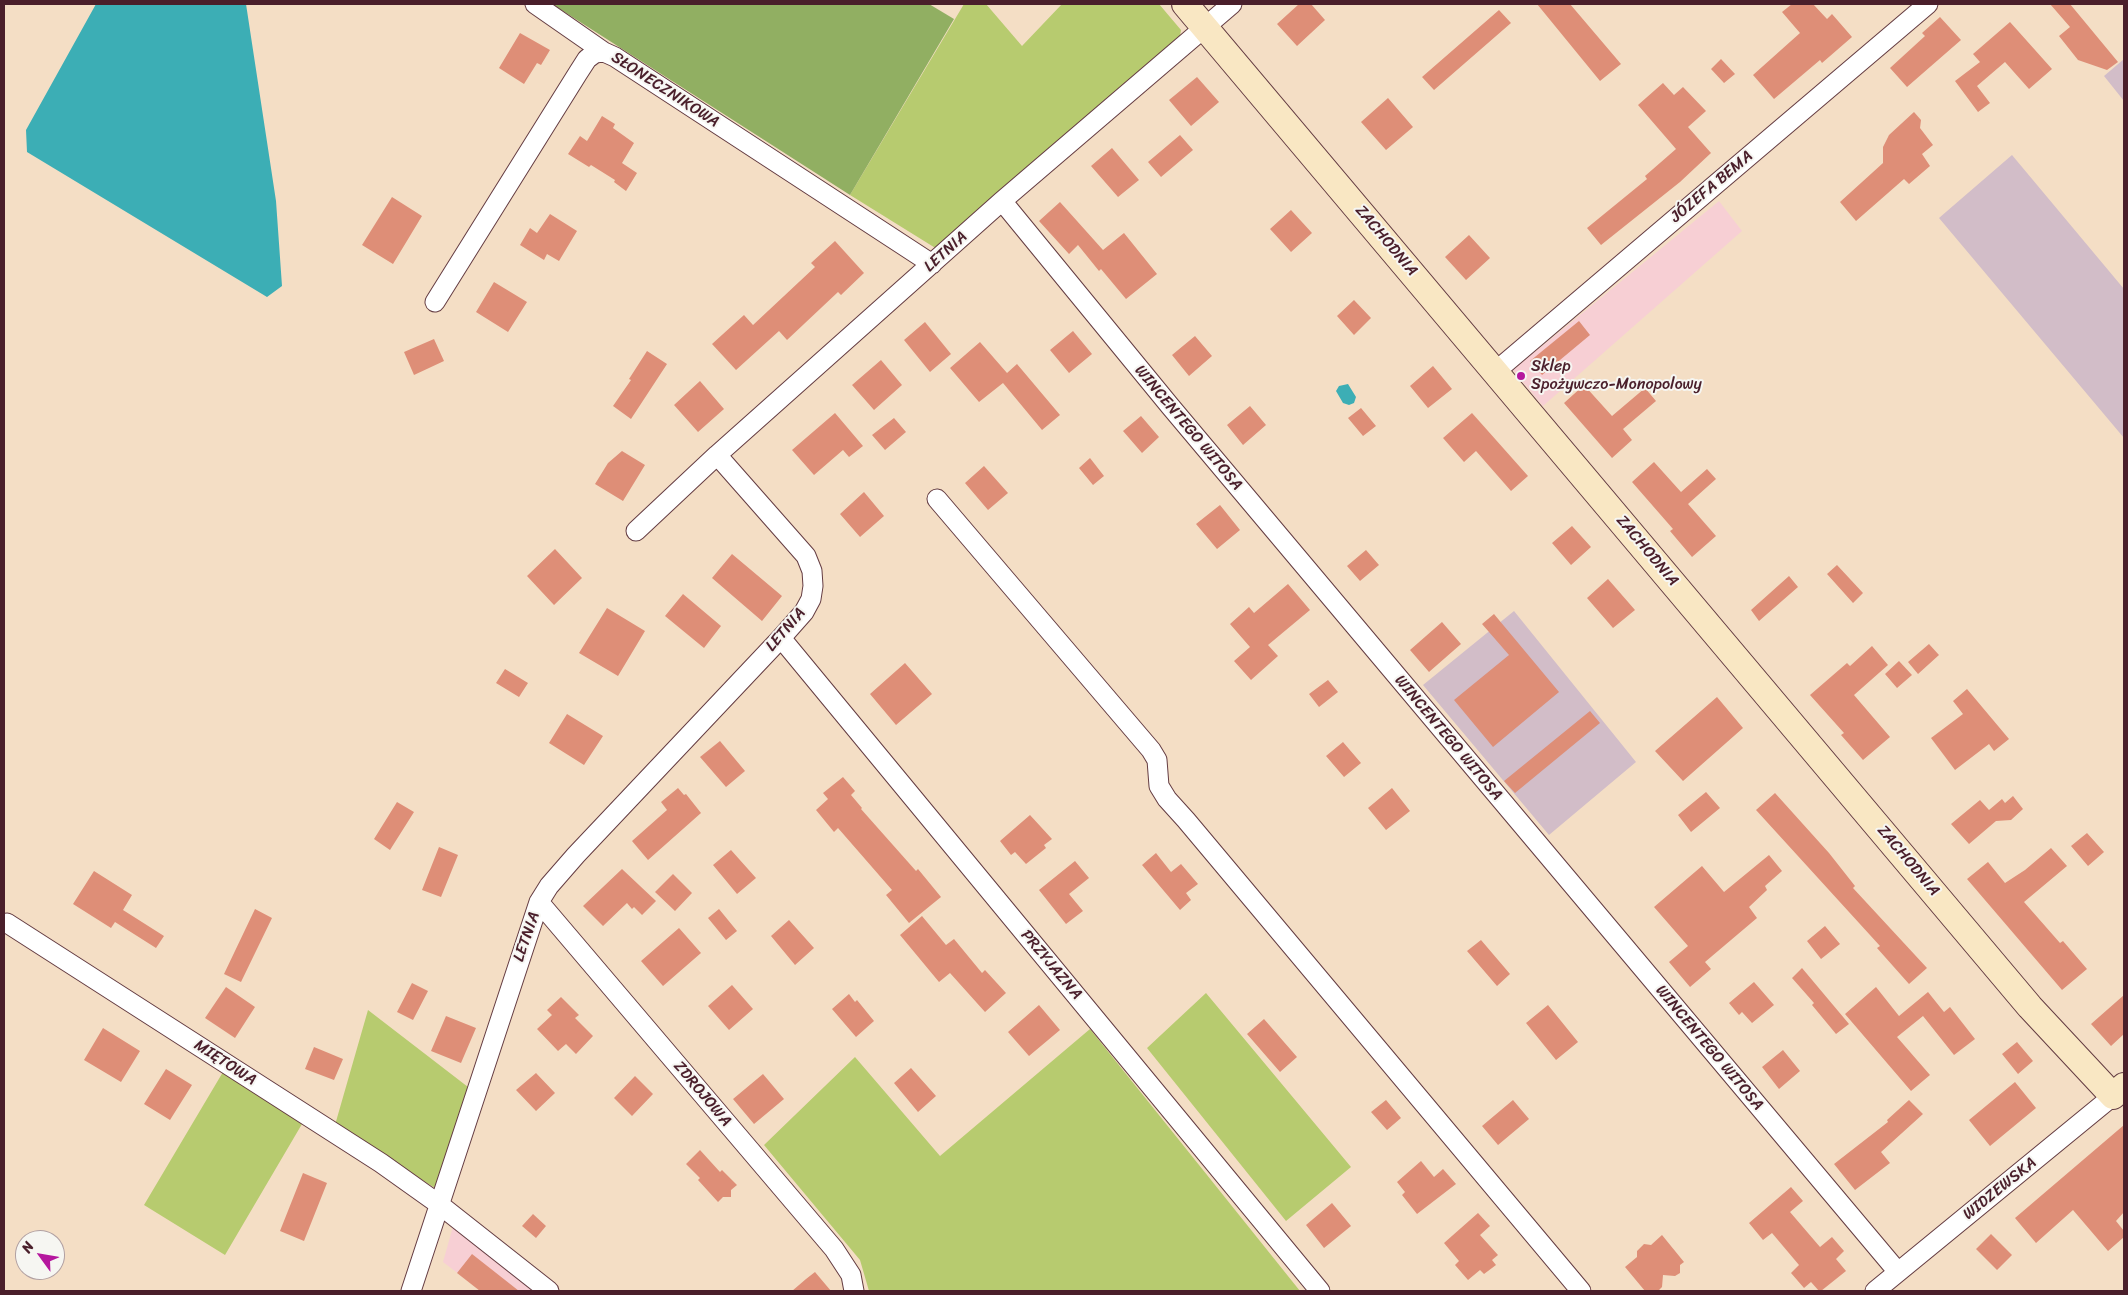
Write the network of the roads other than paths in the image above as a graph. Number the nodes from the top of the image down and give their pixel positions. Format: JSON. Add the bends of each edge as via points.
{"nodes":[{"id":1,"x":535,"y":4,"type":"edge"},
{"id":2,"x":1185,"y":4,"type":"edge"},
{"id":3,"x":1232,"y":4,"type":"edge"},
{"id":4,"x":1928,"y":4,"type":"edge"},
{"id":5,"x":1205,"y":27,"type":"junction"},
{"id":6,"x":604,"y":52,"type":"junction"},
{"id":7,"x":1002,"y":201,"type":"junction"},
{"id":8,"x":932,"y":264,"type":"junction"},
{"id":9,"x":435,"y":302,"type":"dead end"},
{"id":10,"x":1496,"y":371,"type":"junction"},
{"id":11,"x":717,"y":455,"type":"junction"},
{"id":12,"x":937,"y":499,"type":"dead end"},
{"id":13,"x":636,"y":530,"type":"dead end"},
{"id":14,"x":781,"y":638,"type":"junction"},
{"id":15,"x":539,"y":902,"type":"junction"},
{"id":16,"x":7,"y":923,"type":"dead end"},
{"id":17,"x":2118,"y":1091,"type":"edge"},
{"id":18,"x":440,"y":1205,"type":"junction"},
{"id":19,"x":1898,"y":1272,"type":"junction"},
{"id":20,"x":411,"y":1291,"type":"edge"},
{"id":21,"x":549,"y":1291,"type":"edge"},
{"id":22,"x":854,"y":1291,"type":"edge"},
{"id":23,"x":1320,"y":1291,"type":"edge"},
{"id":24,"x":1581,"y":1291,"type":"edge"},
{"id":25,"x":1875,"y":1291,"type":"edge"}],
"edges":[{"from":1,"to":6,"type":"street"},
{"from":2,"to":5,"type":"street","name":"ZACHODNIA"},
{"from":3,"to":5,"type":"street","name":"LETNIA"},
{"from":4,"to":10,"type":"street","name":"JÓZEFA BEMA"},
{"from":5,"to":7,"type":"street","name":"LETNIA"},
{"from":5,"to":10,"type":"street","name":"ZACHODNIA"},
{"from":6,"to":8,"type":"street","name":"SŁONECZNIKOWA","via":[[615,56]]},
{"from":6,"to":9,"type":"street","name":"SŁONECZNIKOWA","via":[[595,53],[583,66]]},
{"from":7,"to":8,"type":"street","name":"LETNIA"},
{"from":7,"to":19,"type":"street","name":"WINCENTEGO WITOSA","via":[[1170,406]]},
{"from":8,"to":11,"type":"street","name":"LETNIA"},
{"from":10,"to":17,"type":"street","name":"ZACHODNIA","via":[[2030,1006]]},
{"from":11,"to":13,"type":"street"},
{"from":11,"to":14,"type":"street","name":"LETNIA","via":[[806,556],[812,571],[811,599]]},
{"from":12,"to":24,"type":"street","via":[[1151,750],[1157,760],[1159,786],[1167,799]]},
{"from":14,"to":15,"type":"street","name":"LETNIA","via":[[576,855]]},
{"from":14,"to":23,"type":"street","name":"PRZYJAZNA"},
{"from":15,"to":18,"type":"street","name":"LETNIA"},
{"from":15,"to":22,"type":"street","name":"ZDROJOWA","via":[[834,1249],[851,1275]]},
{"from":16,"to":18,"type":"street","name":"MIĘTOWA","via":[[381,1163]]},
{"from":17,"to":19,"type":"street","name":"WIDZEWSKA"},
{"from":18,"to":20,"type":"street","name":"LETNIA"},
{"from":18,"to":21,"type":"street","name":"MIĘTOWA"},
{"from":19,"to":25,"type":"street","name":"WIDZEWSKA"}]}
